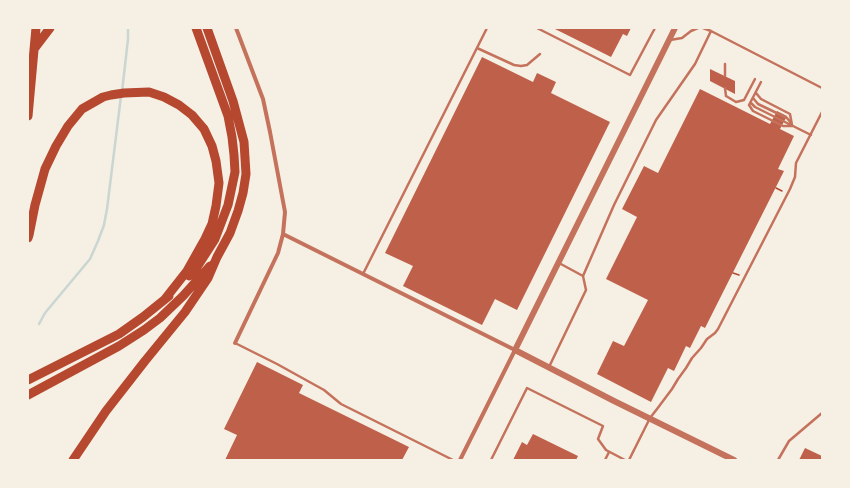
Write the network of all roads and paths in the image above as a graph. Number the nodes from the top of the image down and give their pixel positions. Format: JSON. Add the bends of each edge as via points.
{"nodes":[{"id":1,"x":36,"y":28,"type":"edge"},
{"id":2,"x":50,"y":28,"type":"edge"},
{"id":3,"x":196,"y":28,"type":"edge"},
{"id":4,"x":207,"y":28,"type":"edge"},
{"id":5,"x":236,"y":28,"type":"edge"},
{"id":6,"x":487,"y":28,"type":"edge"},
{"id":7,"x":537,"y":28,"type":"edge"},
{"id":8,"x":655,"y":28,"type":"edge"},
{"id":9,"x":675,"y":28,"type":"edge"},
{"id":10,"x":698,"y":28,"type":"edge"},
{"id":11,"x":703,"y":28,"type":"edge"},
{"id":12,"x":711,"y":31,"type":"junction"},
{"id":13,"x":669,"y":40,"type":"junction"},
{"id":14,"x":477,"y":48,"type":"junction"},
{"id":15,"x":540,"y":54,"type":"dead end"},
{"id":16,"x":28,"y":58,"type":"edge"},
{"id":17,"x":726,"y":64,"type":"dead end"},
{"id":18,"x":725,"y":76,"type":"dead end"},
{"id":19,"x":754,"y":79,"type":"dead end"},
{"id":20,"x":761,"y":82,"type":"dead end"},
{"id":21,"x":725,"y":88,"type":"dead end"},
{"id":22,"x":822,"y":88,"type":"edge"},
{"id":23,"x":756,"y":93,"type":"junction"},
{"id":24,"x":753,"y":98,"type":"junction"},
{"id":25,"x":822,"y":112,"type":"edge"},
{"id":26,"x":28,"y":116,"type":"edge"},
{"id":27,"x":792,"y":126,"type":"junction"},
{"id":28,"x":811,"y":135,"type":"junction"},
{"id":29,"x":776,"y":188,"type":"dead end"},
{"id":30,"x":782,"y":191,"type":"dead end"},
{"id":31,"x":283,"y":234,"type":"junction"},
{"id":32,"x":28,"y":238,"type":"edge"},
{"id":33,"x":217,"y":257,"type":"junction"},
{"id":34,"x":558,"y":262,"type":"junction"},
{"id":35,"x":733,"y":273,"type":"dead end"},
{"id":36,"x":363,"y":274,"type":"junction"},
{"id":37,"x":584,"y":276,"type":"junction"},
{"id":38,"x":740,"y":276,"type":"dead end"},
{"id":39,"x":165,"y":299,"type":"junction"},
{"id":40,"x":235,"y":343,"type":"joint"},
{"id":41,"x":515,"y":350,"type":"junction"},
{"id":42,"x":549,"y":367,"type":"junction"},
{"id":43,"x":28,"y":380,"type":"edge"},
{"id":44,"x":28,"y":395,"type":"edge"},
{"id":45,"x":822,"y":413,"type":"edge"},
{"id":46,"x":650,"y":418,"type":"junction"},
{"id":47,"x":609,"y":452,"type":"junction"},
{"id":48,"x":73,"y":460,"type":"edge"},
{"id":49,"x":453,"y":460,"type":"edge"},
{"id":50,"x":460,"y":460,"type":"edge"},
{"id":51,"x":490,"y":460,"type":"edge"},
{"id":52,"x":605,"y":460,"type":"edge"},
{"id":53,"x":625,"y":460,"type":"edge"},
{"id":54,"x":629,"y":460,"type":"edge"},
{"id":55,"x":734,"y":460,"type":"edge"},
{"id":56,"x":778,"y":460,"type":"edge"}],
"edges":[{"from":1,"to":26,"type":"highway"},
{"from":2,"to":16,"type":"highway"},
{"from":3,"to":39,"type":"highway","via":[[228,116],[235,172],[228,204],[215,239],[197,267]]},
{"from":4,"to":33,"type":"highway","via":[[238,115],[246,159],[244,193],[230,233]]},
{"from":5,"to":31,"type":"street","via":[[263,99],[285,212]]},
{"from":6,"to":14,"type":"lane"},
{"from":7,"to":8,"type":"lane","via":[[630,75]]},
{"from":9,"to":13,"type":"street"},
{"from":10,"to":13,"type":"lane","via":[[682,38]]},
{"from":11,"to":12,"type":"lane"},
{"from":12,"to":22,"type":"lane"},
{"from":12,"to":37,"type":"lane","via":[[695,64],[656,120],[614,205]]},
{"from":13,"to":34,"type":"street"},
{"from":14,"to":15,"type":"lane","via":[[521,66],[527,65]]},
{"from":14,"to":36,"type":"lane"},
{"from":17,"to":18,"type":"lane"},
{"from":19,"to":21,"type":"lane","via":[[744,100],[736,102],[726,96]]},
{"from":20,"to":23,"type":"lane"},
{"from":23,"to":24,"type":"lane"},
{"from":23,"to":27,"type":"lane","via":[[761,99],[790,114]]},
{"from":24,"to":27,"type":"lane","via":[[758,104],[787,118]]},
{"from":24,"to":27,"type":"lane","via":[[751,103],[755,107]]},
{"from":25,"to":28,"type":"lane"},
{"from":27,"to":28,"type":"lane"},
{"from":28,"to":46,"type":"lane","via":[[796,163],[795,178],[790,189],[718,329],[707,338]]},
{"from":29,"to":30,"type":"path"},
{"from":31,"to":36,"type":"street"},
{"from":31,"to":40,"type":"street","via":[[278,253]]},
{"from":32,"to":39,"type":"highway","via":[[45,169],[68,126],[82,109],[103,98],[124,93],[149,92],[164,97],[192,115],[204,129],[212,146],[219,183],[212,224],[188,271]]},
{"from":33,"to":44,"type":"highway","via":[[160,318],[119,346]]},
{"from":33,"to":48,"type":"highway","via":[[208,278],[185,312],[106,411]]},
{"from":34,"to":37,"type":"lane"},
{"from":34,"to":41,"type":"street"},
{"from":35,"to":38,"type":"path"},
{"from":36,"to":41,"type":"street"},
{"from":37,"to":42,"type":"lane","via":[[586,290]]},
{"from":39,"to":43,"type":"highway","via":[[118,334]]},
{"from":40,"to":49,"type":"lane","via":[[324,390],[342,404]]},
{"from":41,"to":42,"type":"street"},
{"from":41,"to":50,"type":"street"},
{"from":42,"to":46,"type":"street"},
{"from":45,"to":56,"type":"lane","via":[[789,441]]},
{"from":46,"to":54,"type":"lane"},
{"from":46,"to":55,"type":"street"},
{"from":47,"to":51,"type":"lane","via":[[598,438],[603,426],[527,388]]},
{"from":47,"to":52,"type":"lane"},
{"from":47,"to":53,"type":"lane"}]}
